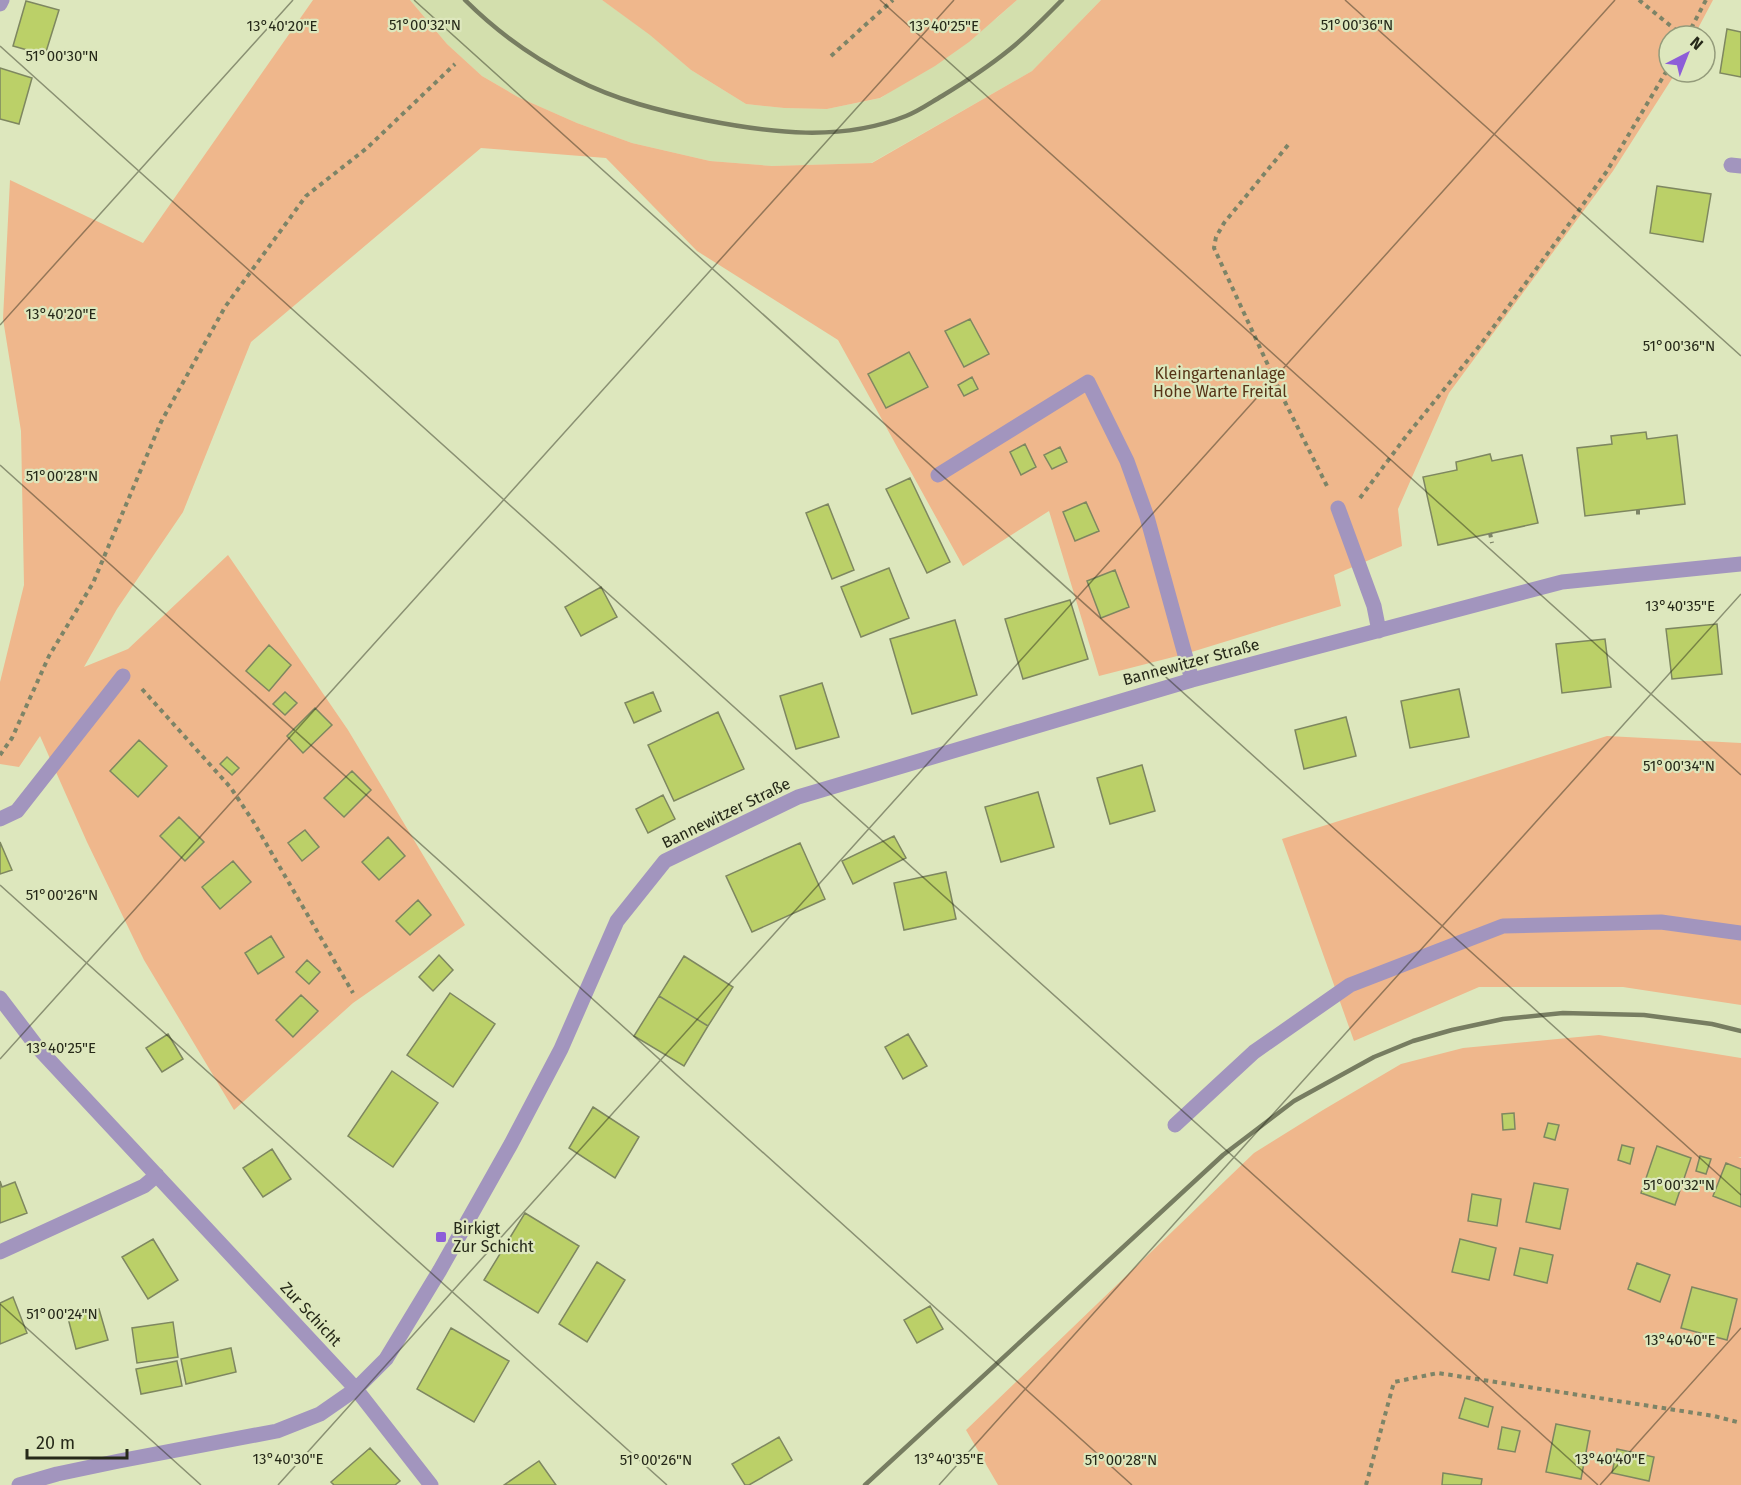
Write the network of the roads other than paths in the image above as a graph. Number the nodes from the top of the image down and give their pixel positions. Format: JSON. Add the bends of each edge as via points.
{"nodes":[{"id":1,"x":2,"y":0,"type":"edge"},
{"id":2,"x":0,"y":4,"type":"edge"},
{"id":3,"x":938,"y":475,"type":"dead end"},
{"id":4,"x":1341,"y":514,"type":"road end"},
{"id":5,"x":1741,"y":564,"type":"edge"},
{"id":6,"x":1379,"y":631,"type":"junction"},
{"id":7,"x":123,"y":676,"type":"road end"},
{"id":8,"x":1192,"y":680,"type":"junction"},
{"id":9,"x":0,"y":819,"type":"edge"},
{"id":10,"x":1741,"y":933,"type":"edge"},
{"id":11,"x":0,"y":998,"type":"edge"},
{"id":12,"x":1175,"y":1125,"type":"dead end"},
{"id":13,"x":157,"y":1175,"type":"junction"},
{"id":14,"x":0,"y":1252,"type":"edge"},
{"id":15,"x":356,"y":1389,"type":"junction"},
{"id":16,"x":19,"y":1485,"type":"edge"},
{"id":17,"x":431,"y":1485,"type":"edge"}],
"edges":[{"from":1,"to":2,"type":"street"},
{"from":3,"to":8,"type":"street","via":[[1088,382],[1126,461],[1147,517]]},
{"from":4,"to":6,"type":"street"},
{"from":5,"to":6,"type":"street","name":"Bannewitzer Straße","via":[[1562,582]]},
{"from":6,"to":8,"type":"street","name":"Bannewitzer Straße"},
{"from":7,"to":9,"type":"street","via":[[16,811]]},
{"from":8,"to":15,"type":"street","name":"Bannewitzer Straße","via":[[798,797],[665,861],[617,921],[561,1049],[440,1270],[386,1359]]},
{"from":10,"to":12,"type":"street","via":[[1661,922],[1503,926],[1350,985],[1254,1052]]},
{"from":11,"to":13,"type":"street","name":"Zur Schicht","via":[[38,1048]]},
{"from":13,"to":14,"type":"street","via":[[144,1186]]},
{"from":13,"to":15,"type":"street","name":"Zur Schicht"},
{"from":15,"to":16,"type":"street","name":"Bannewitzer Straße","via":[[320,1414],[277,1431],[119,1461]]},
{"from":15,"to":17,"type":"street","name":"Zur Schicht"}]}
